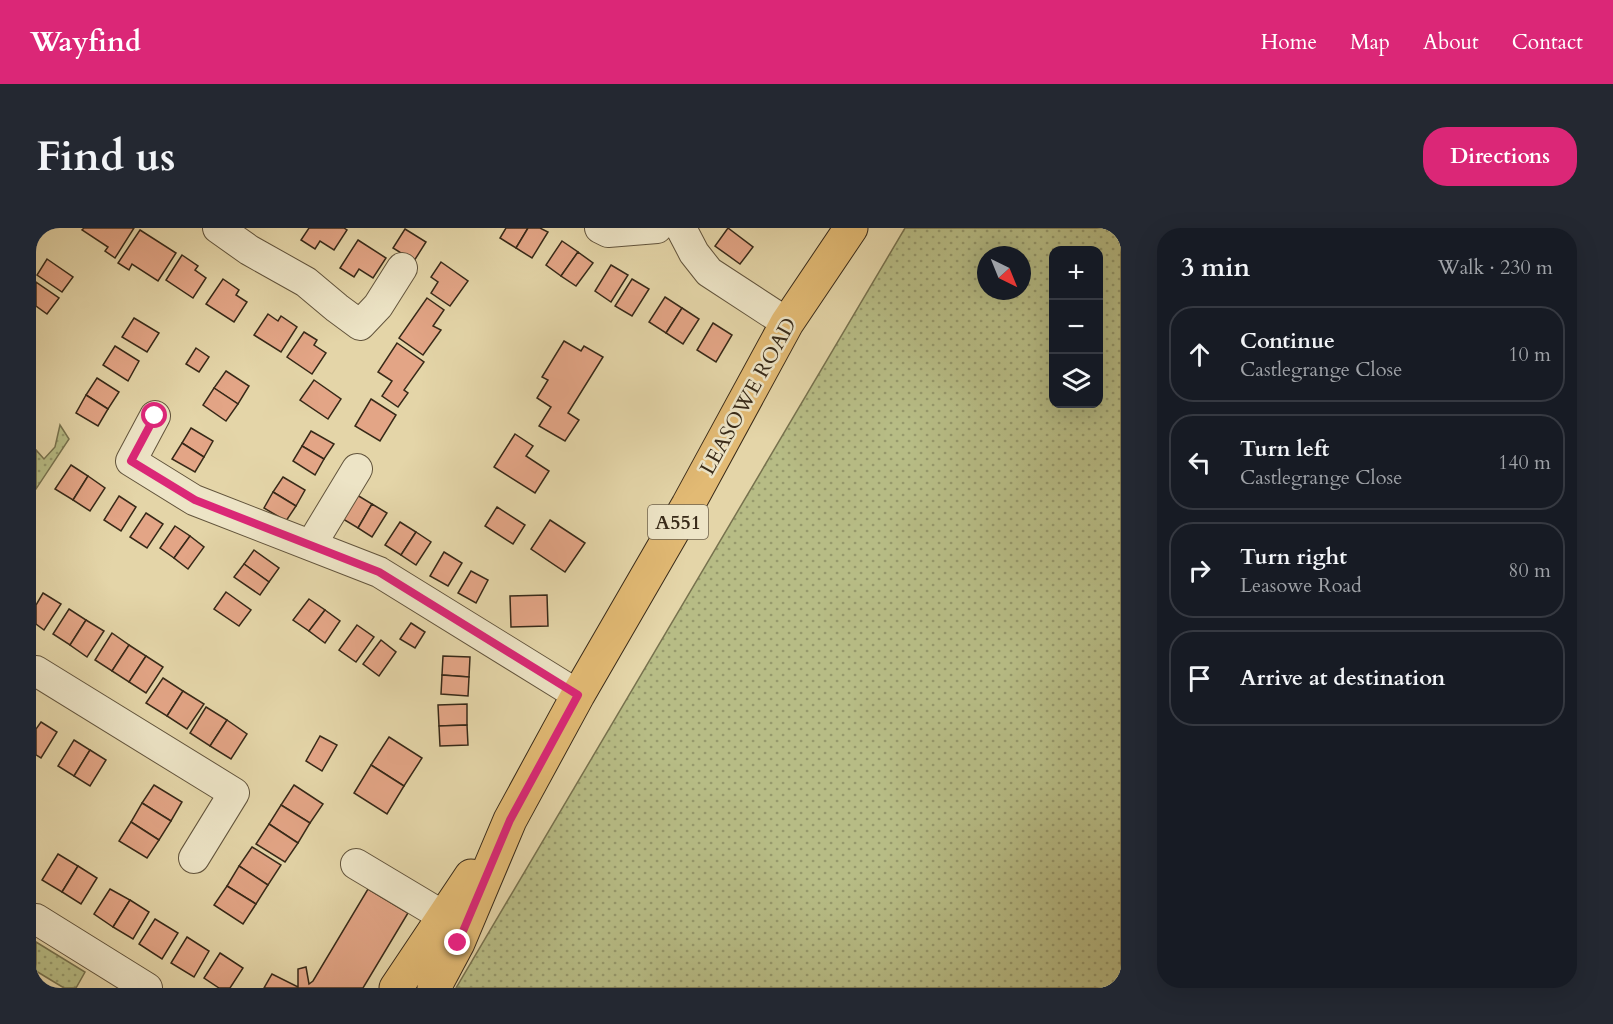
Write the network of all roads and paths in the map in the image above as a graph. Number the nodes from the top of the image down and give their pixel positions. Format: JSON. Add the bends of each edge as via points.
{"nodes":[{"id":1,"x":219,"y":228,"type":"edge"},
{"id":2,"x":600,"y":228,"type":"edge"},
{"id":3,"x":657,"y":228,"type":"edge"},
{"id":4,"x":681,"y":228,"type":"edge"},
{"id":5,"x":851,"y":228,"type":"edge"},
{"id":6,"x":402,"y":268,"type":"dead end"},
{"id":7,"x":786,"y":323,"type":"junction"},
{"id":8,"x":155,"y":416,"type":"dead end"},
{"id":9,"x":357,"y":469,"type":"dead end"},
{"id":10,"x":311,"y":545,"type":"junction"},
{"id":11,"x":36,"y":671,"type":"edge"},
{"id":12,"x":578,"y":695,"type":"junction"},
{"id":13,"x":510,"y":820,"type":"junction"},
{"id":14,"x":194,"y":858,"type":"dead end"},
{"id":15,"x":356,"y":864,"type":"dead end"},
{"id":16,"x":443,"y":916,"type":"junction"},
{"id":17,"x":36,"y":920,"type":"edge"},
{"id":18,"x":147,"y":988,"type":"edge"},
{"id":19,"x":396,"y":988,"type":"edge"},
{"id":20,"x":434,"y":988,"type":"edge"}],
"edges":[{"from":1,"to":6,"type":"street","via":[[306,282],[360,325],[378,306]]},
{"from":2,"to":3,"type":"street","via":[[608,232]]},
{"from":4,"to":7,"type":"street","via":[[709,272]]},
{"from":5,"to":7,"type":"main road","name":"LEASOWE ROAD","number":"A551"},
{"from":7,"to":12,"type":"main road","name":"LEASOWE ROAD","number":"A551"},
{"from":8,"to":10,"type":"street","via":[[131,461],[195,500]]},
{"from":9,"to":10,"type":"street"},
{"from":10,"to":12,"type":"street","via":[[379,572]]},
{"from":11,"to":14,"type":"street","via":[[234,793]]},
{"from":12,"to":13,"type":"main road","name":"LEASOWE ROAD","number":"A551"},
{"from":13,"to":16,"type":"main road","name":"LEASOWE ROAD","number":"A551"},
{"from":13,"to":20,"type":"main road","name":"LEASOWE ROAD","number":"A551","via":[[458,943]]},
{"from":15,"to":16,"type":"street"},
{"from":16,"to":19,"type":"main road","name":"LEASOWE ROAD","number":"A551"},
{"from":17,"to":18,"type":"street"}]}
